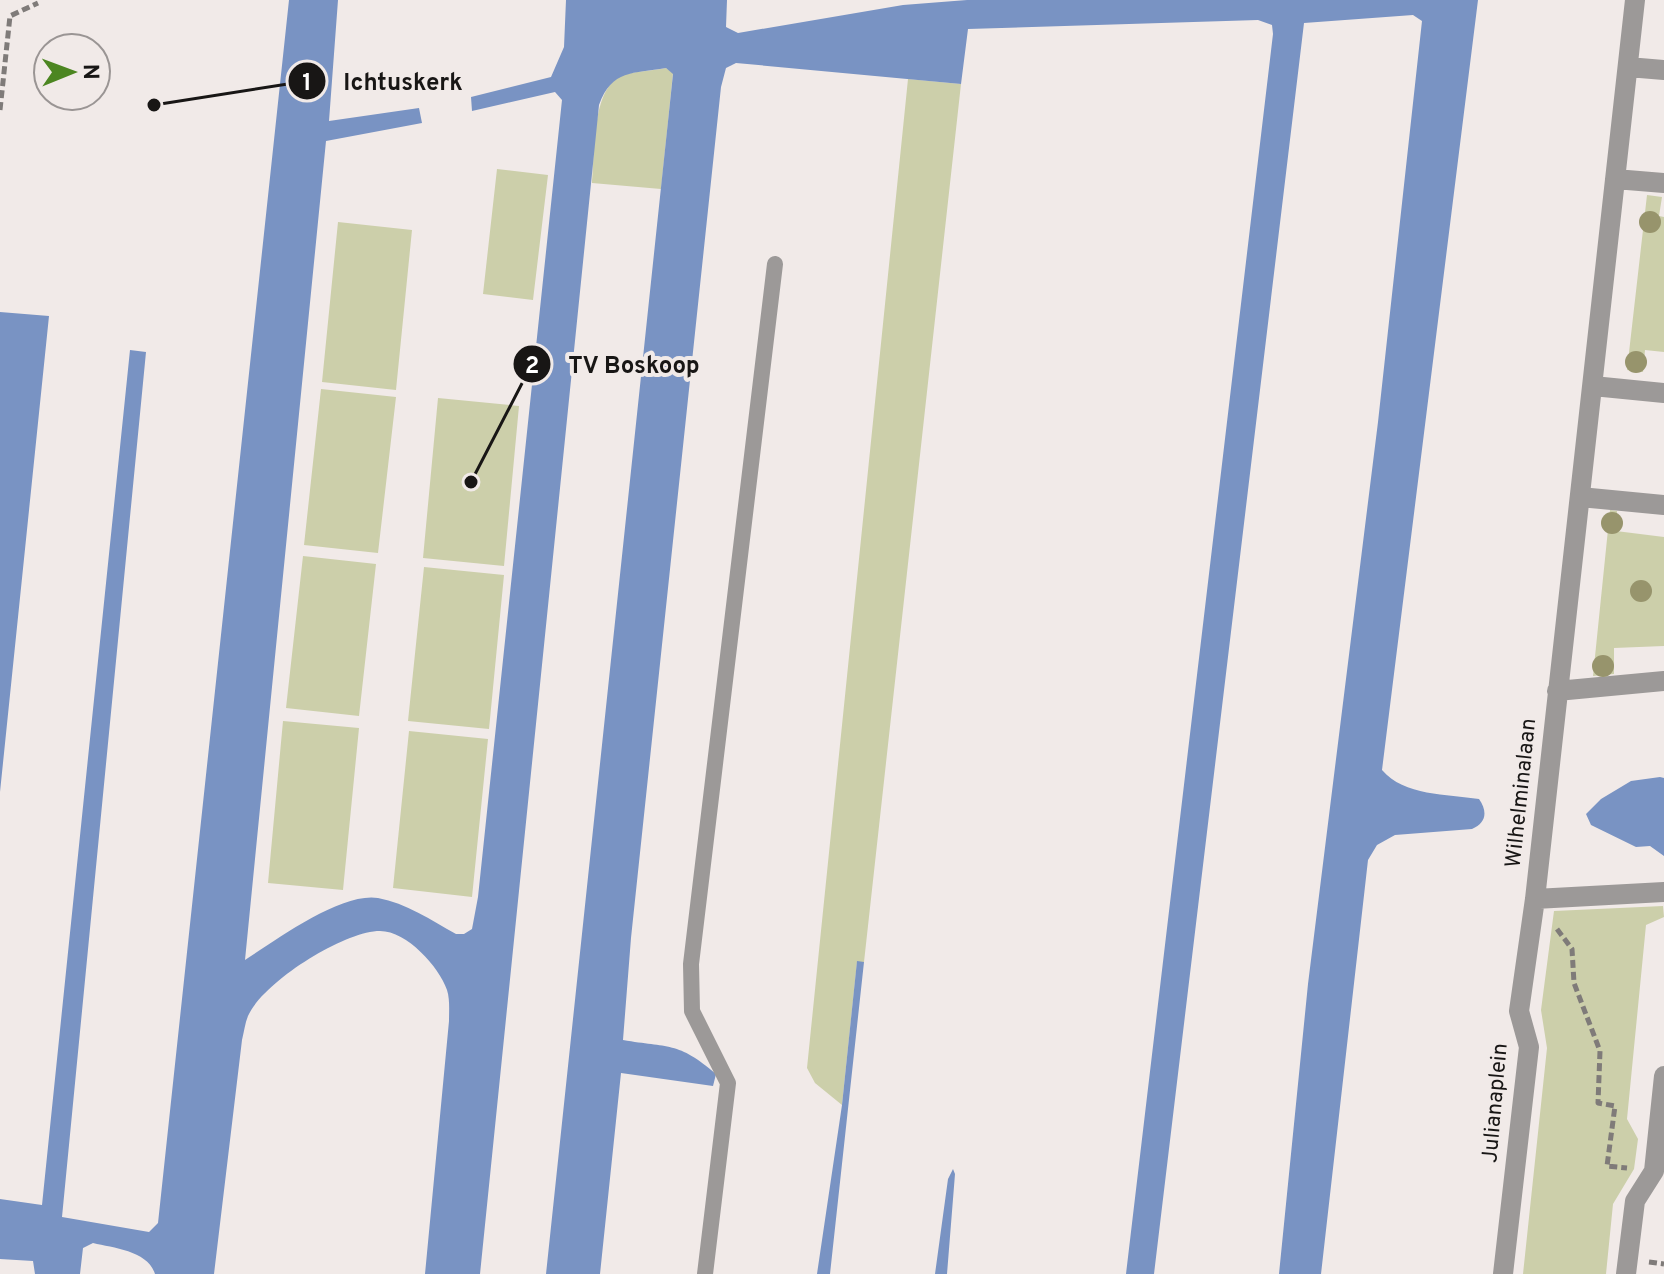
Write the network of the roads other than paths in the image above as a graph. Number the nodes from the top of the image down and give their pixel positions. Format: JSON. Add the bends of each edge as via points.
{"nodes":[{"id":1,"x":1635,"y":0,"type":"edge"},
{"id":2,"x":1628,"y":67,"type":"junction"},
{"id":3,"x":1664,"y":70,"type":"edge"},
{"id":4,"x":1615,"y":179,"type":"junction"},
{"id":5,"x":1664,"y":183,"type":"edge"},
{"id":6,"x":775,"y":264,"type":"dead end"},
{"id":7,"x":1593,"y":386,"type":"junction"},
{"id":8,"x":1664,"y":393,"type":"edge"},
{"id":9,"x":1580,"y":497,"type":"junction"},
{"id":10,"x":1664,"y":505,"type":"edge"},
{"id":11,"x":1664,"y":681,"type":"edge"},
{"id":12,"x":1557,"y":691,"type":"junction"},
{"id":13,"x":1664,"y":892,"type":"edge"},
{"id":14,"x":1535,"y":899,"type":"junction"},
{"id":15,"x":1664,"y":1076,"type":"edge"},
{"id":16,"x":705,"y":1274,"type":"edge"},
{"id":17,"x":1503,"y":1274,"type":"edge"},
{"id":18,"x":1626,"y":1274,"type":"edge"}],
"edges":[{"from":1,"to":2,"type":"street","name":"Wilhelminalaan"},
{"from":2,"to":3,"type":"street"},
{"from":2,"to":4,"type":"street","name":"Wilhelminalaan"},
{"from":4,"to":5,"type":"street"},
{"from":4,"to":7,"type":"street","name":"Wilhelminalaan"},
{"from":6,"to":16,"type":"lane","via":[[691,964],[692,1011],[728,1083]]},
{"from":7,"to":8,"type":"street"},
{"from":7,"to":9,"type":"street","name":"Wilhelminalaan"},
{"from":9,"to":10,"type":"street"},
{"from":9,"to":12,"type":"street","name":"Wilhelminalaan"},
{"from":11,"to":12,"type":"street","name":"Wilhelminalaan"},
{"from":12,"to":14,"type":"street","name":"Wilhelminalaan"},
{"from":13,"to":14,"type":"street"},
{"from":14,"to":17,"type":"street","name":"Julianaplein","via":[[1519,1011],[1529,1047]]},
{"from":15,"to":18,"type":"street","via":[[1654,1171],[1635,1201]]}]}
